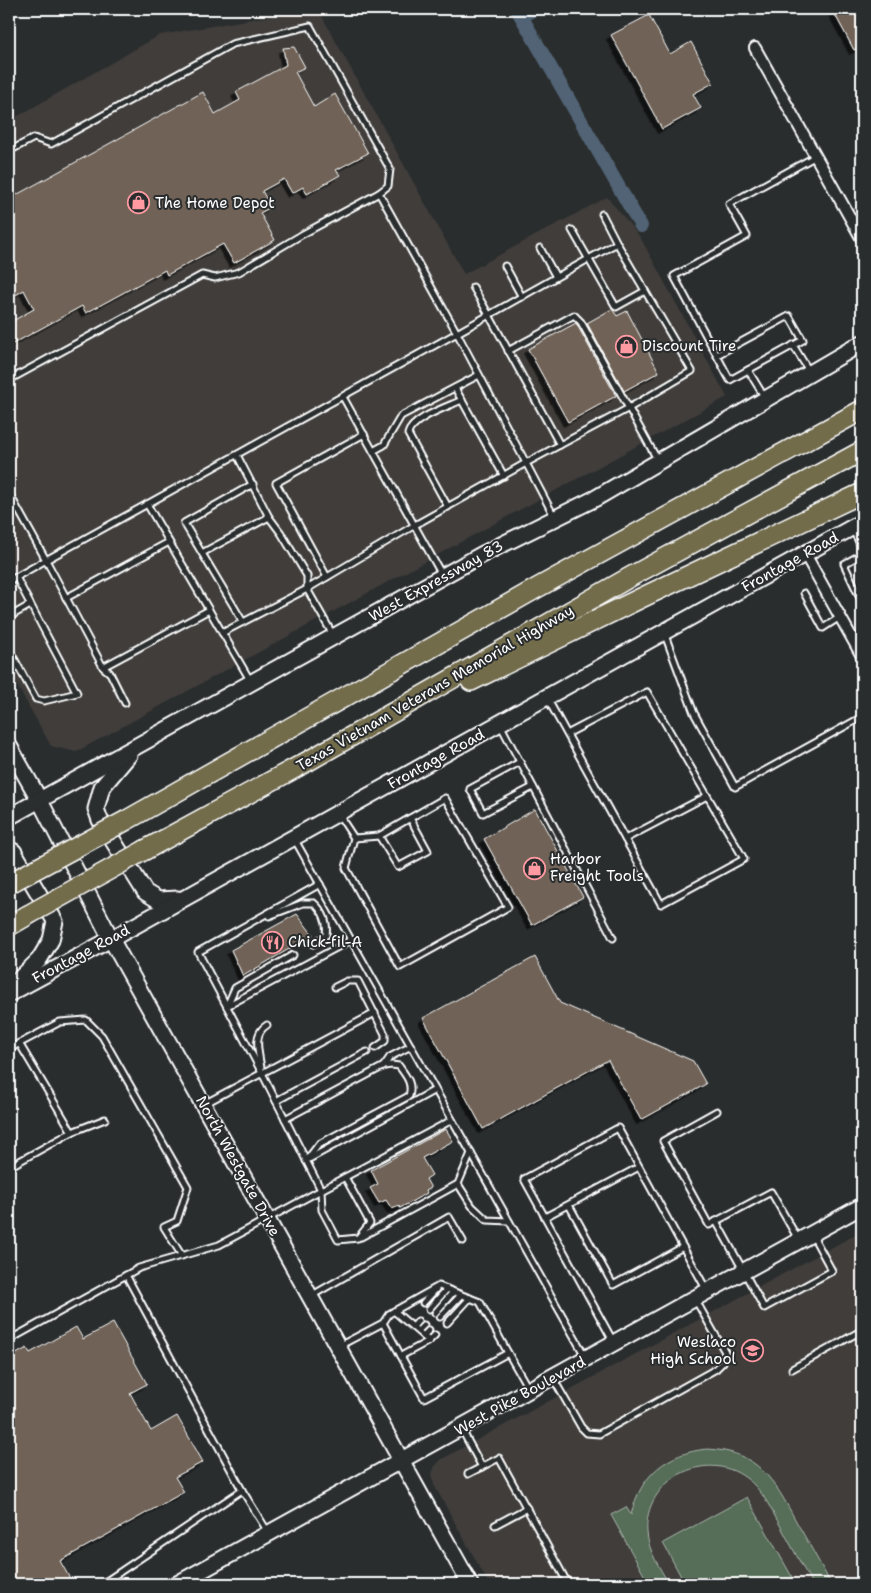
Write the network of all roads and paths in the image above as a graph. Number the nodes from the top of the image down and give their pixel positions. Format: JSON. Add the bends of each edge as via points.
{"nodes":[{"id":1,"x":755,"y":48,"type":"dead end"},
{"id":2,"x":9,"y":151,"type":"edge"},
{"id":3,"x":816,"y":156,"type":"junction"},
{"id":4,"x":379,"y":193,"type":"junction"},
{"id":5,"x":602,"y":214,"type":"dead end"},
{"id":6,"x":572,"y":230,"type":"dead end"},
{"id":7,"x":862,"y":239,"type":"edge"},
{"id":8,"x":617,"y":243,"type":"junction"},
{"id":9,"x":540,"y":248,"type":"dead end"},
{"id":10,"x":588,"y":259,"type":"junction"},
{"id":11,"x":505,"y":266,"type":"dead end"},
{"id":12,"x":556,"y":277,"type":"junction"},
{"id":13,"x":473,"y":287,"type":"dead end"},
{"id":14,"x":645,"y":291,"type":"junction"},
{"id":15,"x":522,"y":297,"type":"junction"},
{"id":16,"x":489,"y":315,"type":"junction"},
{"id":17,"x":457,"y":334,"type":"junction"},
{"id":18,"x":862,"y":343,"type":"edge"},
{"id":19,"x":794,"y":345,"type":"junction"},
{"id":20,"x":508,"y":351,"type":"junction"},
{"id":21,"x":717,"y":355,"type":"junction"},
{"id":22,"x":748,"y":370,"type":"junction"},
{"id":23,"x":810,"y":373,"type":"junction"},
{"id":24,"x":479,"y":375,"type":"junction"},
{"id":25,"x":9,"y":380,"type":"edge"},
{"id":26,"x":455,"y":388,"type":"junction"},
{"id":27,"x":343,"y":396,"type":"junction"},
{"id":28,"x":862,"y":396,"type":"edge"},
{"id":29,"x":765,"y":399,"type":"junction"},
{"id":30,"x":462,"y":400,"type":"junction"},
{"id":31,"x":629,"y":408,"type":"junction"},
{"id":32,"x":862,"y":410,"type":"edge"},
{"id":33,"x":364,"y":434,"type":"junction"},
{"id":34,"x":560,"y":445,"type":"junction"},
{"id":35,"x":373,"y":450,"type":"junction"},
{"id":36,"x":862,"y":451,"type":"edge"},
{"id":37,"x":237,"y":455,"type":"junction"},
{"id":38,"x":658,"y":462,"type":"junction"},
{"id":39,"x":526,"y":464,"type":"junction"},
{"id":40,"x":504,"y":476,"type":"junction"},
{"id":41,"x":253,"y":484,"type":"junction"},
{"id":42,"x":722,"y":486,"type":"junction"},
{"id":43,"x":9,"y":493,"type":"edge"},
{"id":44,"x":862,"y":493,"type":"edge"},
{"id":45,"x":147,"y":504,"type":"junction"},
{"id":46,"x":448,"y":507,"type":"junction"},
{"id":47,"x":270,"y":517,"type":"junction"},
{"id":48,"x":555,"y":518,"type":"junction"},
{"id":49,"x":414,"y":525,"type":"junction"},
{"id":50,"x":857,"y":525,"type":"edge"},
{"id":51,"x":169,"y":542,"type":"junction"},
{"id":52,"x":862,"y":548,"type":"edge"},
{"id":53,"x":202,"y":553,"type":"junction"},
{"id":54,"x":805,"y":554,"type":"junction"},
{"id":55,"x":862,"y":554,"type":"edge"},
{"id":56,"x":46,"y":560,"type":"junction"},
{"id":57,"x":443,"y":576,"type":"junction"},
{"id":58,"x":16,"y":577,"type":"junction"},
{"id":59,"x":327,"y":577,"type":"junction"},
{"id":60,"x":9,"y":581,"type":"edge"},
{"id":61,"x":307,"y":588,"type":"junction"},
{"id":62,"x":804,"y":593,"type":"dead end"},
{"id":63,"x":66,"y":598,"type":"junction"},
{"id":64,"x":862,"y":602,"type":"edge"},
{"id":65,"x":30,"y":605,"type":"junction"},
{"id":66,"x":209,"y":610,"type":"junction"},
{"id":67,"x":9,"y":617,"type":"edge"},
{"id":68,"x":840,"y":617,"type":"junction"},
{"id":69,"x":243,"y":622,"type":"junction"},
{"id":70,"x":664,"y":632,"type":"junction"},
{"id":71,"x":222,"y":633,"type":"junction"},
{"id":72,"x":334,"y":637,"type":"junction"},
{"id":73,"x":9,"y":649,"type":"edge"},
{"id":74,"x":862,"y":656,"type":"edge"},
{"id":75,"x":104,"y":667,"type":"junction"},
{"id":76,"x":251,"y":683,"type":"junction"},
{"id":77,"x":546,"y":697,"type":"junction"},
{"id":78,"x":126,"y":703,"type":"dead end"},
{"id":79,"x":862,"y":717,"type":"edge"},
{"id":80,"x":499,"y":723,"type":"junction"},
{"id":81,"x":567,"y":734,"type":"junction"},
{"id":82,"x":9,"y":746,"type":"edge"},
{"id":83,"x":135,"y":748,"type":"junction"},
{"id":84,"x":310,"y":760,"type":"junction"},
{"id":85,"x":520,"y":762,"type":"junction"},
{"id":86,"x":533,"y":787,"type":"junction"},
{"id":87,"x":707,"y":796,"type":"junction"},
{"id":88,"x":39,"y":800,"type":"junction"},
{"id":89,"x":338,"y":813,"type":"junction"},
{"id":90,"x":9,"y":817,"type":"edge"},
{"id":91,"x":410,"y":818,"type":"junction"},
{"id":92,"x":379,"y":836,"type":"junction"},
{"id":93,"x":293,"y":838,"type":"junction"},
{"id":94,"x":354,"y":838,"type":"junction"},
{"id":95,"x":625,"y":839,"type":"junction"},
{"id":96,"x":9,"y":849,"type":"edge"},
{"id":97,"x":9,"y":883,"type":"edge"},
{"id":98,"x":320,"y":884,"type":"junction"},
{"id":99,"x":189,"y":895,"type":"junction"},
{"id":100,"x":254,"y":921,"type":"junction"},
{"id":101,"x":9,"y":926,"type":"edge"},
{"id":102,"x":613,"y":938,"type":"dead end"},
{"id":103,"x":111,"y":939,"type":"junction"},
{"id":104,"x":351,"y":940,"type":"junction"},
{"id":105,"x":313,"y":944,"type":"dead end"},
{"id":106,"x":293,"y":955,"type":"dead end"},
{"id":107,"x":335,"y":987,"type":"dead end"},
{"id":108,"x":9,"y":989,"type":"edge"},
{"id":109,"x":9,"y":994,"type":"edge"},
{"id":110,"x":227,"y":1006,"type":"junction"},
{"id":111,"x":375,"y":1013,"type":"junction"},
{"id":112,"x":267,"y":1025,"type":"dead end"},
{"id":113,"x":19,"y":1044,"type":"junction"},
{"id":114,"x":411,"y":1046,"type":"junction"},
{"id":115,"x":9,"y":1048,"type":"edge"},
{"id":116,"x":375,"y":1048,"type":"dead end"},
{"id":117,"x":367,"y":1052,"type":"dead end"},
{"id":118,"x":383,"y":1067,"type":"junction"},
{"id":119,"x":262,"y":1073,"type":"junction"},
{"id":120,"x":435,"y":1090,"type":"junction"},
{"id":121,"x":276,"y":1101,"type":"junction"},
{"id":122,"x":203,"y":1104,"type":"junction"},
{"id":123,"x":717,"y":1110,"type":"dead end"},
{"id":124,"x":105,"y":1119,"type":"dead end"},
{"id":125,"x":285,"y":1119,"type":"junction"},
{"id":126,"x":452,"y":1120,"type":"junction"},
{"id":127,"x":72,"y":1132,"type":"junction"},
{"id":128,"x":470,"y":1153,"type":"junction"},
{"id":129,"x":306,"y":1161,"type":"junction"},
{"id":130,"x":639,"y":1167,"type":"junction"},
{"id":131,"x":9,"y":1168,"type":"edge"},
{"id":132,"x":345,"y":1177,"type":"junction"},
{"id":133,"x":458,"y":1184,"type":"junction"},
{"id":134,"x":321,"y":1190,"type":"junction"},
{"id":135,"x":569,"y":1205,"type":"junction"},
{"id":136,"x":862,"y":1206,"type":"edge"},
{"id":137,"x":546,"y":1218,"type":"junction"},
{"id":138,"x":267,"y":1219,"type":"junction"},
{"id":139,"x":509,"y":1221,"type":"junction"},
{"id":140,"x":716,"y":1221,"type":"junction"},
{"id":141,"x":358,"y":1238,"type":"junction"},
{"id":142,"x":806,"y":1238,"type":"junction"},
{"id":143,"x":463,"y":1241,"type":"dead end"},
{"id":144,"x":683,"y":1247,"type":"junction"},
{"id":145,"x":182,"y":1256,"type":"junction"},
{"id":146,"x":744,"y":1272,"type":"junction"},
{"id":147,"x":126,"y":1275,"type":"junction"},
{"id":148,"x":439,"y":1286,"type":"junction"},
{"id":149,"x":447,"y":1290,"type":"junction"},
{"id":150,"x":453,"y":1292,"type":"junction"},
{"id":151,"x":461,"y":1295,"type":"junction"},
{"id":152,"x":702,"y":1295,"type":"junction"},
{"id":153,"x":310,"y":1296,"type":"junction"},
{"id":154,"x":470,"y":1298,"type":"junction"},
{"id":155,"x":424,"y":1304,"type":"dead end"},
{"id":156,"x":430,"y":1309,"type":"dead end"},
{"id":157,"x":394,"y":1311,"type":"junction"},
{"id":158,"x":434,"y":1313,"type":"dead end"},
{"id":159,"x":412,"y":1317,"type":"dead end"},
{"id":160,"x":440,"y":1317,"type":"dead end"},
{"id":161,"x":407,"y":1322,"type":"junction"},
{"id":162,"x":418,"y":1322,"type":"dead end"},
{"id":163,"x":383,"y":1323,"type":"junction"},
{"id":164,"x":447,"y":1323,"type":"dead end"},
{"id":165,"x":424,"y":1325,"type":"dead end"},
{"id":166,"x":413,"y":1327,"type":"junction"},
{"id":167,"x":429,"y":1330,"type":"dead end"},
{"id":168,"x":418,"y":1331,"type":"junction"},
{"id":169,"x":860,"y":1332,"type":"dead end"},
{"id":170,"x":435,"y":1335,"type":"dead end"},
{"id":171,"x":423,"y":1336,"type":"junction"},
{"id":172,"x":9,"y":1340,"type":"edge"},
{"id":173,"x":430,"y":1341,"type":"junction"},
{"id":174,"x":615,"y":1344,"type":"junction"},
{"id":175,"x":338,"y":1346,"type":"junction"},
{"id":176,"x":508,"y":1354,"type":"junction"},
{"id":177,"x":401,"y":1356,"type":"junction"},
{"id":178,"x":587,"y":1359,"type":"junction"},
{"id":179,"x":792,"y":1369,"type":"dead end"},
{"id":180,"x":553,"y":1378,"type":"junction"},
{"id":181,"x":529,"y":1391,"type":"junction"},
{"id":182,"x":462,"y":1428,"type":"junction"},
{"id":183,"x":402,"y":1461,"type":"junction"},
{"id":184,"x":482,"y":1467,"type":"junction"},
{"id":185,"x":468,"y":1474,"type":"dead end"},
{"id":186,"x":242,"y":1490,"type":"junction"},
{"id":187,"x":527,"y":1508,"type":"junction"},
{"id":188,"x":495,"y":1525,"type":"dead end"},
{"id":189,"x":269,"y":1534,"type":"junction"},
{"id":190,"x":102,"y":1584,"type":"edge"},
{"id":191,"x":177,"y":1584,"type":"edge"},
{"id":192,"x":470,"y":1584,"type":"edge"},
{"id":193,"x":568,"y":1584,"type":"edge"}],
"edges":[{"from":1,"to":3,"type":"street"},
{"from":2,"to":4,"type":"lane","via":[[34,138],[52,144],[232,44],[310,26],[390,170],[388,186]]},
{"from":3,"to":7,"type":"street"},
{"from":3,"to":21,"type":"lane","via":[[729,204],[747,236],[674,276]]},
{"from":4,"to":17,"type":"lane"},
{"from":4,"to":25,"type":"lane","via":[[239,272],[215,278],[202,275]]},
{"from":5,"to":8,"type":"lane"},
{"from":6,"to":10,"type":"lane"},
{"from":8,"to":10,"type":"lane"},
{"from":8,"to":14,"type":"lane"},
{"from":9,"to":12,"type":"lane"},
{"from":10,"to":12,"type":"lane"},
{"from":10,"to":14,"type":"lane","via":[[616,307]]},
{"from":11,"to":15,"type":"lane"},
{"from":12,"to":15,"type":"lane"},
{"from":13,"to":16,"type":"lane"},
{"from":14,"to":31,"type":"lane","via":[[692,372]]},
{"from":15,"to":16,"type":"lane"},
{"from":16,"to":17,"type":"lane"},
{"from":16,"to":20,"type":"lane"},
{"from":17,"to":24,"type":"lane"},
{"from":17,"to":27,"type":"lane"},
{"from":18,"to":23,"type":"main road","name":"West Expressway 83"},
{"from":19,"to":21,"type":"lane","via":[[802,340],[789,316]]},
{"from":19,"to":22,"type":"lane"},
{"from":19,"to":23,"type":"lane"},
{"from":20,"to":31,"type":"lane","via":[[574,315]]},
{"from":20,"to":34,"type":"lane"},
{"from":21,"to":22,"type":"lane","via":[[730,380]]},
{"from":22,"to":29,"type":"lane"},
{"from":23,"to":29,"type":"main road","name":"West Expressway 83"},
{"from":24,"to":26,"type":"lane"},
{"from":24,"to":39,"type":"lane"},
{"from":26,"to":30,"type":"lane"},
{"from":26,"to":35,"type":"lane","via":[[401,416],[384,445]]},
{"from":27,"to":33,"type":"lane"},
{"from":27,"to":37,"type":"lane"},
{"from":28,"to":42,"type":"highway"},
{"from":29,"to":38,"type":"main road","name":"West Expressway 83"},
{"from":30,"to":40,"type":"lane"},
{"from":30,"to":46,"type":"lane","via":[[418,421],[408,434]]},
{"from":31,"to":34,"type":"lane"},
{"from":31,"to":38,"type":"lane"},
{"from":32,"to":42,"type":"highway"},
{"from":33,"to":35,"type":"lane"},
{"from":33,"to":59,"type":"lane","via":[[276,483]]},
{"from":34,"to":39,"type":"lane"},
{"from":35,"to":49,"type":"lane"},
{"from":36,"to":84,"type":"highway","name":"Texas Vietnam Veterans Memorial Highway","via":[[630,577]]},
{"from":37,"to":41,"type":"lane"},
{"from":37,"to":45,"type":"lane"},
{"from":38,"to":48,"type":"main road","name":"West Expressway 83"},
{"from":39,"to":40,"type":"lane"},
{"from":39,"to":48,"type":"lane"},
{"from":40,"to":46,"type":"lane"},
{"from":41,"to":47,"type":"lane"},
{"from":41,"to":53,"type":"lane","via":[[184,523]]},
{"from":42,"to":97,"type":"highway","bridge":true},
{"from":43,"to":56,"type":"lane"},
{"from":44,"to":84,"type":"highway"},
{"from":45,"to":51,"type":"lane"},
{"from":45,"to":56,"type":"lane"},
{"from":46,"to":49,"type":"lane"},
{"from":47,"to":53,"type":"lane"},
{"from":47,"to":61,"type":"lane","via":[[307,576]]},
{"from":48,"to":57,"type":"main road","name":"West Expressway 83"},
{"from":49,"to":57,"type":"lane"},
{"from":49,"to":59,"type":"lane"},
{"from":50,"to":52,"type":"lane"},
{"from":50,"to":54,"type":"main road","name":"Frontage Road"},
{"from":51,"to":63,"type":"lane"},
{"from":51,"to":66,"type":"lane"},
{"from":53,"to":69,"type":"lane"},
{"from":54,"to":68,"type":"street"},
{"from":54,"to":70,"type":"main road","name":"Frontage Road"},
{"from":55,"to":64,"type":"lane","via":[[844,564]]},
{"from":56,"to":58,"type":"lane"},
{"from":56,"to":63,"type":"lane"},
{"from":57,"to":72,"type":"main road","name":"West Expressway 83"},
{"from":58,"to":60,"type":"lane"},
{"from":58,"to":65,"type":"lane"},
{"from":59,"to":61,"type":"lane"},
{"from":61,"to":69,"type":"lane"},
{"from":61,"to":72,"type":"lane"},
{"from":62,"to":68,"type":"lane","via":[[823,628]]},
{"from":63,"to":75,"type":"lane"},
{"from":65,"to":67,"type":"lane"},
{"from":65,"to":73,"type":"lane","via":[[77,693],[44,702],[36,699]]},
{"from":66,"to":71,"type":"lane"},
{"from":66,"to":75,"type":"lane"},
{"from":68,"to":74,"type":"street"},
{"from":69,"to":71,"type":"lane"},
{"from":70,"to":77,"type":"main road","name":"Frontage Road"},
{"from":70,"to":79,"type":"lane","via":[[694,713],[735,787]]},
{"from":71,"to":76,"type":"lane"},
{"from":72,"to":76,"type":"main road","name":"West Expressway 83"},
{"from":75,"to":78,"type":"lane"},
{"from":76,"to":83,"type":"main road","name":"West Expressway 83"},
{"from":77,"to":80,"type":"main road","name":"Frontage Road"},
{"from":77,"to":81,"type":"lane"},
{"from":80,"to":85,"type":"lane"},
{"from":80,"to":89,"type":"main road","name":"Frontage Road"},
{"from":81,"to":87,"type":"lane","via":[[647,692]]},
{"from":81,"to":95,"type":"lane"},
{"from":82,"to":88,"type":"main road","name":"North Westgate Drive"},
{"from":83,"to":88,"type":"main road","name":"West Expressway 83"},
{"from":83,"to":99,"type":"main road","via":[[102,787],[96,809],[100,820],[145,892],[158,900],[175,900]]},
{"from":84,"to":101,"type":"highway","name":"Texas Vietnam Veterans Memorial Highway","bridge":true},
{"from":85,"to":86,"type":"lane"},
{"from":85,"to":86,"type":"lane","via":[[470,789],[483,813]]},
{"from":86,"to":102,"type":"lane"},
{"from":87,"to":95,"type":"lane"},
{"from":87,"to":95,"type":"lane","via":[[744,859],[661,904]]},
{"from":88,"to":90,"type":"main road","name":"West Expressway 83"},
{"from":88,"to":103,"type":"main road","name":"North Westgate Drive"},
{"from":89,"to":93,"type":"main road","name":"Frontage Road"},
{"from":89,"to":94,"type":"lane"},
{"from":91,"to":92,"type":"lane"},
{"from":91,"to":92,"type":"lane","via":[[428,852],[398,867]]},
{"from":91,"to":94,"type":"lane","via":[[445,798],[508,906],[400,966],[346,868]]},
{"from":92,"to":94,"type":"lane"},
{"from":93,"to":98,"type":"lane"},
{"from":93,"to":99,"type":"main road","name":"Frontage Road"},
{"from":96,"to":108,"type":"main road","via":[[14,852],[55,922],[51,940],[39,960]]},
{"from":98,"to":100,"type":"lane"},
{"from":98,"to":104,"type":"lane"},
{"from":99,"to":103,"type":"main road","name":"Frontage Road"},
{"from":100,"to":105,"type":"lane","via":[[303,903],[314,903],[327,924],[326,935]]},
{"from":100,"to":110,"type":"lane","via":[[198,952]]},
{"from":103,"to":109,"type":"main road","name":"Frontage Road"},
{"from":103,"to":122,"type":"main road","name":"North Westgate Drive"},
{"from":104,"to":110,"type":"lane"},
{"from":104,"to":114,"type":"lane"},
{"from":106,"to":110,"type":"lane","via":[[235,988]]},
{"from":107,"to":111,"type":"lane","via":[[347,981],[358,981]]},
{"from":110,"to":119,"type":"lane"},
{"from":111,"to":116,"type":"lane","via":[[385,1041]]},
{"from":111,"to":119,"type":"lane"},
{"from":112,"to":119,"type":"lane","via":[[258,1035]]},
{"from":113,"to":115,"type":"lane"},
{"from":113,"to":127,"type":"lane"},
{"from":113,"to":145,"type":"lane","via":[[60,1022],[86,1020],[102,1036],[188,1187],[177,1221],[164,1227]]},
{"from":114,"to":118,"type":"lane","via":[[390,1057]]},
{"from":114,"to":120,"type":"lane"},
{"from":117,"to":121,"type":"lane"},
{"from":118,"to":125,"type":"lane"},
{"from":118,"to":129,"type":"lane","via":[[399,1066],[410,1082],[408,1096],[319,1144]]},
{"from":119,"to":121,"type":"lane"},
{"from":119,"to":122,"type":"lane"},
{"from":120,"to":126,"type":"lane"},
{"from":120,"to":129,"type":"lane"},
{"from":121,"to":125,"type":"lane"},
{"from":122,"to":138,"type":"main road","name":"North Westgate Drive"},
{"from":123,"to":140,"type":"lane","via":[[663,1142],[709,1225]]},
{"from":124,"to":127,"type":"lane"},
{"from":125,"to":129,"type":"lane"},
{"from":126,"to":128,"type":"lane"},
{"from":126,"to":132,"type":"lane"},
{"from":127,"to":131,"type":"lane"},
{"from":128,"to":133,"type":"lane"},
{"from":128,"to":139,"type":"lane"},
{"from":129,"to":134,"type":"lane"},
{"from":130,"to":135,"type":"lane"},
{"from":130,"to":137,"type":"lane","via":[[618,1128],[524,1179]]},
{"from":130,"to":144,"type":"lane"},
{"from":132,"to":134,"type":"lane"},
{"from":132,"to":141,"type":"lane","via":[[370,1223]]},
{"from":133,"to":139,"type":"lane","via":[[472,1206],[487,1220]]},
{"from":133,"to":141,"type":"lane"},
{"from":134,"to":138,"type":"lane"},
{"from":134,"to":141,"type":"lane","via":[[322,1210],[338,1240]]},
{"from":135,"to":137,"type":"lane"},
{"from":135,"to":144,"type":"lane","via":[[613,1285]]},
{"from":136,"to":142,"type":"main road","name":"West Pike Boulevard"},
{"from":137,"to":174,"type":"lane"},
{"from":138,"to":145,"type":"lane","via":[[219,1245]]},
{"from":138,"to":153,"type":"main road","name":"North Westgate Drive"},
{"from":139,"to":178,"type":"lane"},
{"from":140,"to":142,"type":"lane","via":[[771,1192]]},
{"from":140,"to":146,"type":"lane"},
{"from":142,"to":146,"type":"main road","name":"West Pike Boulevard"},
{"from":142,"to":146,"type":"lane","via":[[832,1271],[764,1308]]},
{"from":143,"to":153,"type":"lane","via":[[449,1217]]},
{"from":144,"to":152,"type":"lane"},
{"from":145,"to":147,"type":"lane"},
{"from":146,"to":152,"type":"main road","name":"West Pike Boulevard"},
{"from":147,"to":172,"type":"lane"},
{"from":147,"to":186,"type":"lane"},
{"from":148,"to":149,"type":"lane"},
{"from":148,"to":155,"type":"lane"},
{"from":148,"to":157,"type":"lane"},
{"from":149,"to":150,"type":"lane"},
{"from":149,"to":156,"type":"lane"},
{"from":150,"to":151,"type":"lane"},
{"from":150,"to":158,"type":"lane"},
{"from":151,"to":154,"type":"lane"},
{"from":151,"to":160,"type":"lane"},
{"from":152,"to":174,"type":"main road","name":"West Pike Boulevard"},
{"from":152,"to":180,"type":"lane","via":[[725,1352],[723,1362],[716,1369],[599,1434],[587,1433],[581,1427]]},
{"from":153,"to":175,"type":"main road","name":"North Westgate Drive"},
{"from":154,"to":164,"type":"lane"},
{"from":154,"to":176,"type":"lane","via":[[480,1302]]},
{"from":157,"to":161,"type":"lane"},
{"from":157,"to":163,"type":"lane"},
{"from":159,"to":161,"type":"lane"},
{"from":161,"to":166,"type":"lane"},
{"from":162,"to":166,"type":"lane"},
{"from":163,"to":175,"type":"lane"},
{"from":163,"to":177,"type":"lane"},
{"from":165,"to":168,"type":"lane"},
{"from":166,"to":168,"type":"lane"},
{"from":167,"to":171,"type":"lane"},
{"from":168,"to":171,"type":"lane"},
{"from":169,"to":179,"type":"lane"},
{"from":170,"to":173,"type":"lane"},
{"from":171,"to":173,"type":"lane"},
{"from":173,"to":177,"type":"lane"},
{"from":174,"to":178,"type":"main road","name":"West Pike Boulevard"},
{"from":175,"to":183,"type":"main road","name":"North Westgate Drive"},
{"from":176,"to":177,"type":"lane","via":[[424,1398]]},
{"from":176,"to":181,"type":"lane"},
{"from":178,"to":180,"type":"main road","name":"West Pike Boulevard"},
{"from":180,"to":181,"type":"main road","name":"West Pike Boulevard"},
{"from":181,"to":182,"type":"main road","name":"West Pike Boulevard"},
{"from":182,"to":183,"type":"main road","name":"West Pike Boulevard"},
{"from":182,"to":184,"type":"lane"},
{"from":183,"to":189,"type":"main road","name":"West Pike Boulevard"},
{"from":183,"to":192,"type":"main road","name":"North Westgate Drive"},
{"from":184,"to":185,"type":"lane"},
{"from":184,"to":187,"type":"lane","via":[[499,1458]]},
{"from":186,"to":189,"type":"lane"},
{"from":186,"to":190,"type":"lane"},
{"from":187,"to":188,"type":"lane"},
{"from":187,"to":193,"type":"lane"},
{"from":189,"to":191,"type":"main road","name":"West Pike Boulevard"}]}
